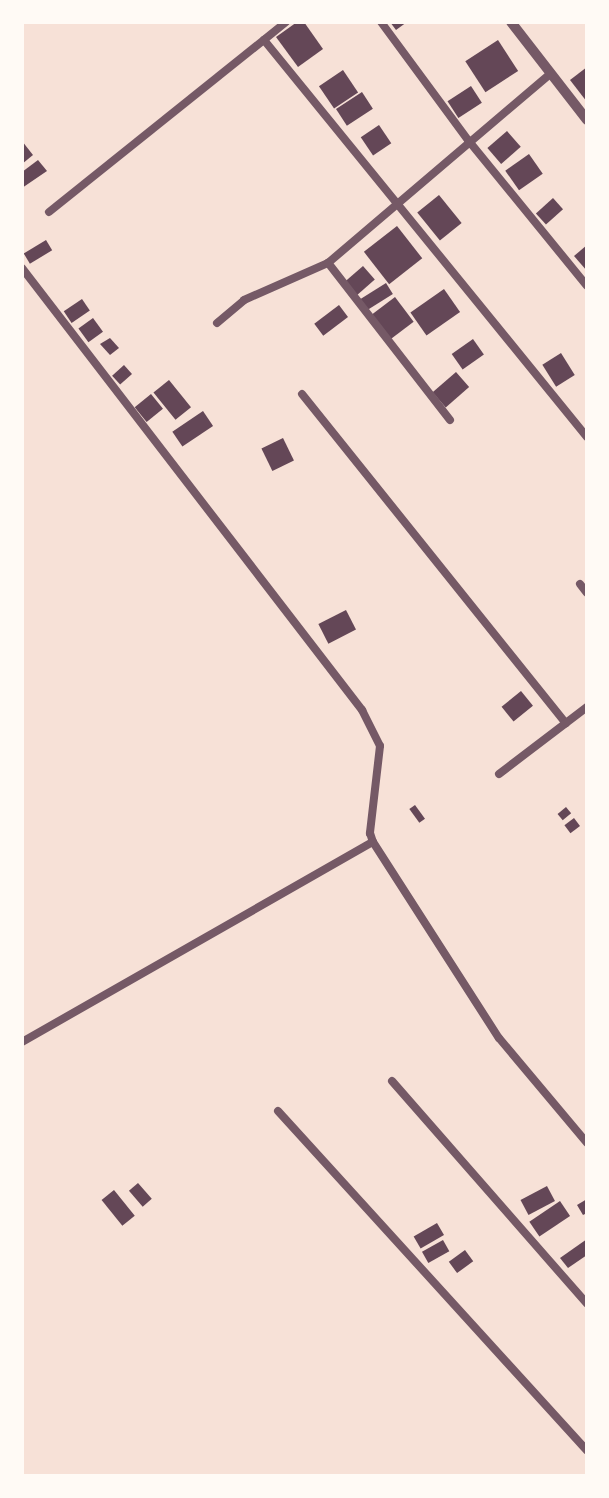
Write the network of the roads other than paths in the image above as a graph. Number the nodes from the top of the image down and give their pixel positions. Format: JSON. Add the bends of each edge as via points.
{"nodes":[{"id":1,"x":286,"y":22,"type":"edge"},
{"id":2,"x":381,"y":22,"type":"edge"},
{"id":3,"x":511,"y":22,"type":"edge"},
{"id":4,"x":264,"y":40,"type":"junction"},
{"id":5,"x":551,"y":73,"type":"junction"},
{"id":6,"x":587,"y":120,"type":"edge"},
{"id":7,"x":468,"y":140,"type":"junction"},
{"id":8,"x":398,"y":202,"type":"junction"},
{"id":9,"x":49,"y":212,"type":"dead end"},
{"id":10,"x":328,"y":263,"type":"junction"},
{"id":11,"x":22,"y":268,"type":"edge"},
{"id":12,"x":587,"y":286,"type":"edge"},
{"id":13,"x":217,"y":323,"type":"dead end"},
{"id":14,"x":302,"y":394,"type":"dead end"},
{"id":15,"x":450,"y":420,"type":"dead end"},
{"id":16,"x":587,"y":437,"type":"edge"},
{"id":17,"x":580,"y":584,"type":"dead end"},
{"id":18,"x":587,"y":593,"type":"edge"},
{"id":19,"x":587,"y":707,"type":"edge"},
{"id":20,"x":566,"y":723,"type":"junction"},
{"id":21,"x":499,"y":774,"type":"dead end"},
{"id":22,"x":373,"y":842,"type":"junction"},
{"id":23,"x":22,"y":1042,"type":"edge"},
{"id":24,"x":392,"y":1081,"type":"dead end"},
{"id":25,"x":278,"y":1111,"type":"dead end"},
{"id":26,"x":587,"y":1143,"type":"edge"},
{"id":27,"x":587,"y":1304,"type":"edge"},
{"id":28,"x":587,"y":1451,"type":"edge"}],
"edges":[{"from":1,"to":4,"type":"street"},
{"from":2,"to":7,"type":"street"},
{"from":3,"to":5,"type":"street"},
{"from":4,"to":8,"type":"street"},
{"from":4,"to":9,"type":"street"},
{"from":5,"to":6,"type":"street"},
{"from":5,"to":7,"type":"street"},
{"from":7,"to":8,"type":"street"},
{"from":7,"to":12,"type":"street"},
{"from":8,"to":10,"type":"street"},
{"from":8,"to":16,"type":"street"},
{"from":10,"to":13,"type":"street","via":[[244,300]]},
{"from":10,"to":15,"type":"street"},
{"from":11,"to":22,"type":"street","via":[[362,710],[380,746]]},
{"from":14,"to":20,"type":"street"},
{"from":17,"to":18,"type":"street"},
{"from":19,"to":20,"type":"street"},
{"from":20,"to":21,"type":"street"},
{"from":22,"to":23,"type":"street"},
{"from":22,"to":26,"type":"street","via":[[499,1038]]},
{"from":24,"to":27,"type":"street"},
{"from":25,"to":28,"type":"street"}]}
